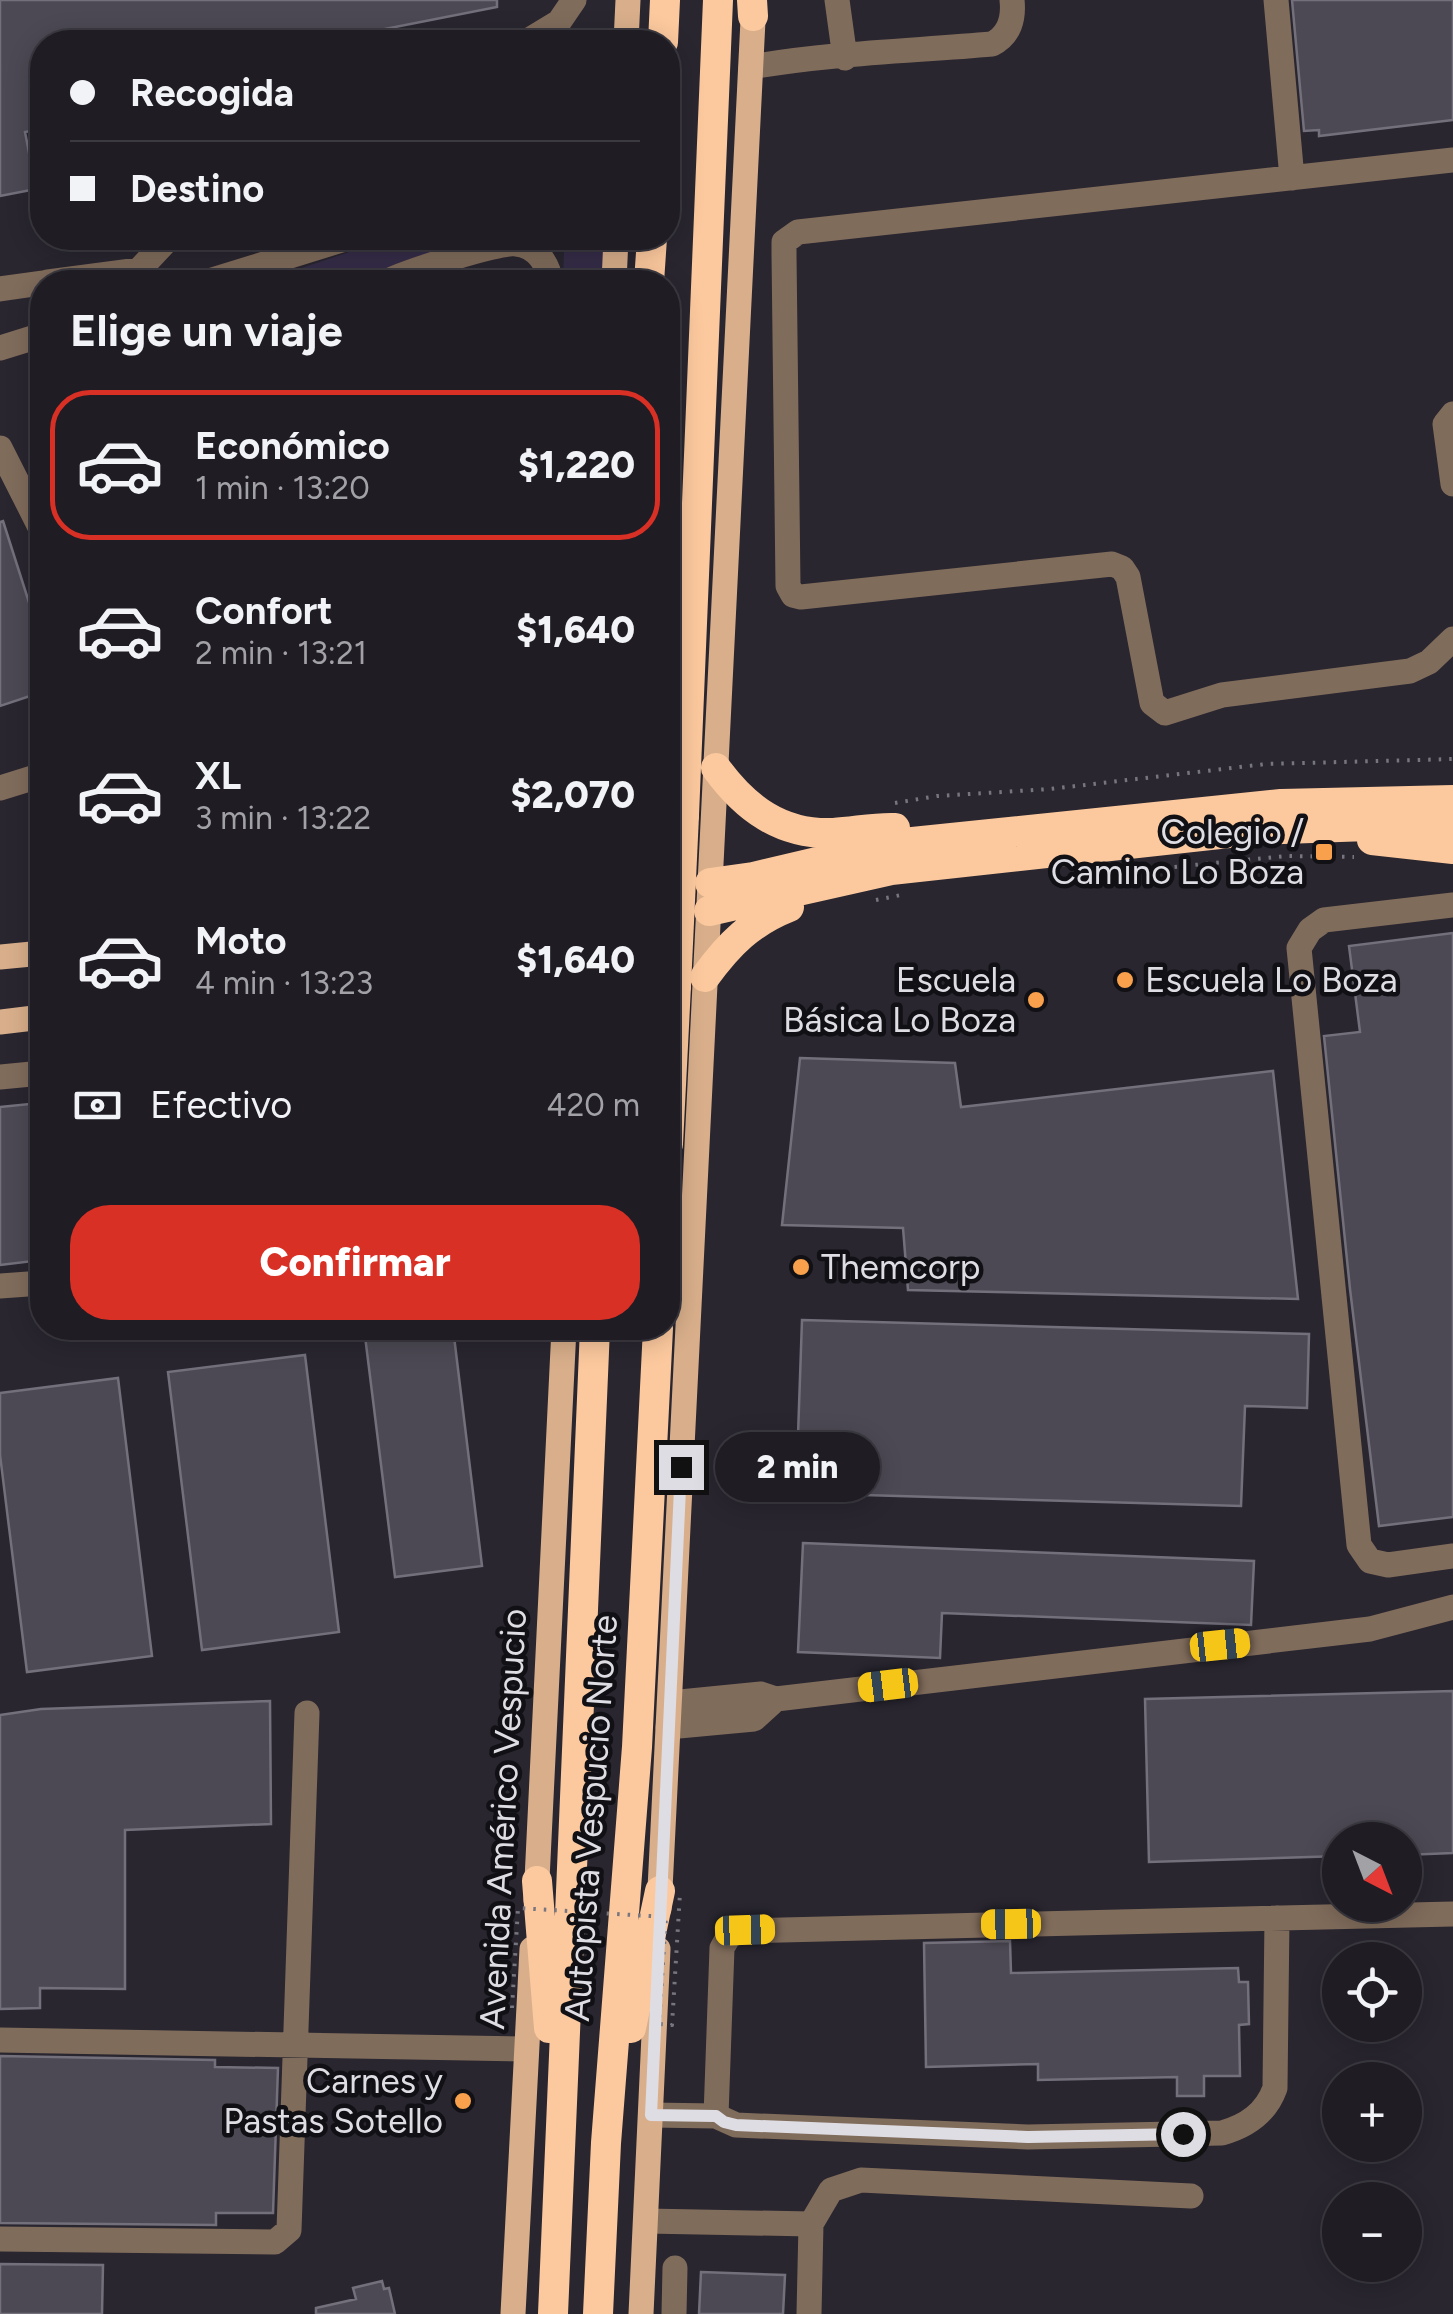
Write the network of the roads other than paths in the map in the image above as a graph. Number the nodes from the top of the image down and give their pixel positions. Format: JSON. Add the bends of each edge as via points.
{"nodes":[{"id":1,"x":574,"y":0,"type":"edge"},
{"id":2,"x":628,"y":0,"type":"edge"},
{"id":3,"x":665,"y":0,"type":"edge"},
{"id":4,"x":718,"y":0,"type":"edge"},
{"id":5,"x":837,"y":0,"type":"edge"},
{"id":6,"x":1012,"y":0,"type":"edge"},
{"id":7,"x":1276,"y":0,"type":"edge"},
{"id":8,"x":753,"y":5,"type":"edge"},
{"id":9,"x":545,"y":30,"type":"edge"},
{"id":10,"x":627,"y":30,"type":"edge"},
{"id":11,"x":663,"y":30,"type":"edge"},
{"id":12,"x":845,"y":58,"type":"junction"},
{"id":13,"x":750,"y":67,"type":"junction"},
{"id":14,"x":1453,"y":160,"type":"edge"},
{"id":15,"x":1292,"y":178,"type":"junction"},
{"id":16,"x":158,"y":250,"type":"edge"},
{"id":17,"x":309,"y":250,"type":"edge"},
{"id":18,"x":488,"y":250,"type":"edge"},
{"id":19,"x":529,"y":250,"type":"edge"},
{"id":20,"x":139,"y":270,"type":"edge"},
{"id":21,"x":245,"y":270,"type":"edge"},
{"id":22,"x":420,"y":270,"type":"edge"},
{"id":23,"x":548,"y":270,"type":"edge"},
{"id":24,"x":30,"y":285,"type":"edge"},
{"id":25,"x":0,"y":289,"type":"edge"},
{"id":26,"x":30,"y":338,"type":"edge"},
{"id":27,"x":0,"y":348,"type":"edge"},
{"id":28,"x":1453,"y":414,"type":"edge"},
{"id":29,"x":0,"y":448,"type":"edge"},
{"id":30,"x":1453,"y":484,"type":"edge"},
{"id":31,"x":30,"y":507,"type":"edge"},
{"id":32,"x":1453,"y":640,"type":"edge"},
{"id":33,"x":716,"y":768,"type":"junction"},
{"id":34,"x":30,"y":779,"type":"edge"},
{"id":35,"x":1453,"y":779,"type":"edge"},
{"id":36,"x":0,"y":788,"type":"edge"},
{"id":37,"x":1453,"y":800,"type":"edge"},
{"id":38,"x":1313,"y":802,"type":"junction"},
{"id":39,"x":1453,"y":823,"type":"edge"},
{"id":40,"x":1296,"y":828,"type":"junction"},
{"id":41,"x":712,"y":837,"type":"junction"},
{"id":42,"x":947,"y":838,"type":"junction"},
{"id":43,"x":680,"y":849,"type":"edge"},
{"id":44,"x":1453,"y":849,"type":"edge"},
{"id":45,"x":680,"y":867,"type":"edge"},
{"id":46,"x":846,"y":879,"type":"junction"},
{"id":47,"x":680,"y":889,"type":"edge"},
{"id":48,"x":709,"y":897,"type":"junction"},
{"id":49,"x":1453,"y":905,"type":"edge"},
{"id":50,"x":680,"y":910,"type":"edge"},
{"id":51,"x":30,"y":954,"type":"edge"},
{"id":52,"x":0,"y":957,"type":"edge"},
{"id":53,"x":680,"y":973,"type":"edge"},
{"id":54,"x":705,"y":978,"type":"junction"},
{"id":55,"x":30,"y":1018,"type":"edge"},
{"id":56,"x":0,"y":1022,"type":"edge"},
{"id":57,"x":30,"y":1074,"type":"edge"},
{"id":58,"x":0,"y":1077,"type":"edge"},
{"id":59,"x":30,"y":1284,"type":"edge"},
{"id":60,"x":0,"y":1286,"type":"edge"},
{"id":61,"x":563,"y":1340,"type":"edge"},
{"id":62,"x":594,"y":1340,"type":"edge"},
{"id":63,"x":657,"y":1340,"type":"edge"},
{"id":64,"x":1453,"y":1556,"type":"edge"},
{"id":65,"x":1453,"y":1606,"type":"edge"},
{"id":66,"x":307,"y":1713,"type":"dead end"},
{"id":67,"x":669,"y":1715,"type":"junction"},
{"id":68,"x":537,"y":1881,"type":"junction"},
{"id":69,"x":670,"y":1892,"type":"junction"},
{"id":70,"x":1453,"y":1914,"type":"edge"},
{"id":71,"x":1277,"y":1918,"type":"junction"},
{"id":72,"x":0,"y":2040,"type":"edge"},
{"id":73,"x":294,"y":2044,"type":"junction"},
{"id":74,"x":526,"y":2048,"type":"junction"},
{"id":75,"x":651,"y":2115,"type":"junction"},
{"id":76,"x":716,"y":2116,"type":"junction"},
{"id":77,"x":606,"y":2144,"type":"junction"},
{"id":78,"x":560,"y":2163,"type":"junction"},
{"id":79,"x":1191,"y":2196,"type":"dead end"},
{"id":80,"x":646,"y":2221,"type":"junction"},
{"id":81,"x":811,"y":2224,"type":"junction"},
{"id":82,"x":0,"y":2238,"type":"edge"},
{"id":83,"x":674,"y":2268,"type":"dead end"},
{"id":84,"x":514,"y":2314,"type":"edge"},
{"id":85,"x":553,"y":2314,"type":"edge"},
{"id":86,"x":598,"y":2314,"type":"edge"},
{"id":87,"x":641,"y":2314,"type":"edge"},
{"id":88,"x":674,"y":2314,"type":"edge"},
{"id":89,"x":809,"y":2314,"type":"edge"}],
"edges":[{"from":1,"to":9,"type":"street"},
{"from":2,"to":10,"type":"main road"},
{"from":3,"to":11,"type":"highway"},
{"from":4,"to":45,"type":"highway","bridge":true},
{"from":5,"to":12,"type":"street"},
{"from":6,"to":12,"type":"street","via":[[1010,25],[992,44]]},
{"from":7,"to":15,"type":"street"},
{"from":8,"to":13,"type":"main road"},
{"from":12,"to":13,"type":"street"},
{"from":13,"to":33,"type":"main road"},
{"from":14,"to":15,"type":"street"},
{"from":15,"to":32,"type":"street","via":[[788,237],[788,586],[801,597],[1112,564],[1128,577],[1152,703],[1165,713],[1222,695],[1410,671]]},
{"from":16,"to":20,"type":"street"},
{"from":17,"to":21,"type":"street"},
{"from":18,"to":22,"type":"street"},
{"from":19,"to":23,"type":"street"},
{"from":24,"to":25,"type":"street"},
{"from":26,"to":27,"type":"street"},
{"from":28,"to":30,"type":"street","via":[[1445,424]]},
{"from":29,"to":31,"type":"street"},
{"from":33,"to":41,"type":"main road"},
{"from":33,"to":42,"type":"highway","via":[[741,800],[781,825],[833,833],[910,829]]},
{"from":34,"to":36,"type":"street"},
{"from":35,"to":38,"type":"highway","via":[[1368,784]]},
{"from":37,"to":38,"type":"highway"},
{"from":38,"to":42,"type":"highway"},
{"from":39,"to":40,"type":"highway"},
{"from":40,"to":44,"type":"highway"},
{"from":40,"to":46,"type":"highway"},
{"from":41,"to":43,"type":"main road"},
{"from":41,"to":48,"type":"main road"},
{"from":42,"to":48,"type":"highway","via":[[738,880]]},
{"from":46,"to":48,"type":"highway","via":[[749,904]]},
{"from":46,"to":54,"type":"highway","via":[[754,924]]},
{"from":47,"to":48,"type":"main road"},
{"from":48,"to":50,"type":"main road"},
{"from":48,"to":54,"type":"main road"},
{"from":49,"to":64,"type":"street","via":[[1324,920],[1299,948],[1360,1545],[1370,1561],[1388,1565]]},
{"from":51,"to":52,"type":"main road"},
{"from":53,"to":54,"type":"main road"},
{"from":54,"to":67,"type":"main road"},
{"from":55,"to":56,"type":"main road"},
{"from":57,"to":58,"type":"street"},
{"from":59,"to":60,"type":"street"},
{"from":61,"to":68,"type":"main road","name":"Avenida Américo Vespucio"},
{"from":62,"to":78,"type":"highway","name":"Autopista Vespucio Norte"},
{"from":63,"to":77,"type":"highway","name":"Autopista Vespucio Norte","via":[[637,1747]]},
{"from":65,"to":67,"type":"street","via":[[1370,1630],[776,1699],[754,1719]]},
{"from":66,"to":73,"type":"street"},
{"from":67,"to":69,"type":"main road"},
{"from":68,"to":74,"type":"main road","name":"Avenida Américo Vespucio"},
{"from":68,"to":78,"type":"highway"},
{"from":69,"to":75,"type":"main road"},
{"from":69,"to":77,"type":"highway"},
{"from":70,"to":71,"type":"street"},
{"from":71,"to":76,"type":"street","via":[[739,1931],[722,1948]]},
{"from":71,"to":76,"type":"street","via":[[1274,2088],[1262,2111],[1237,2129],[1028,2137],[736,2125]]},
{"from":72,"to":73,"type":"street"},
{"from":73,"to":74,"type":"street"},
{"from":73,"to":82,"type":"street","via":[[291,2223],[281,2240]]},
{"from":74,"to":84,"type":"main road","name":"Avenida Américo Vespucio"},
{"from":75,"to":76,"type":"street"},
{"from":75,"to":80,"type":"main road"},
{"from":77,"to":86,"type":"highway","name":"Autopista Vespucio Norte"},
{"from":78,"to":85,"type":"highway","name":"Autopista Vespucio Norte"},
{"from":79,"to":81,"type":"street","via":[[861,2180],[830,2190]]},
{"from":80,"to":81,"type":"street"},
{"from":80,"to":87,"type":"main road"},
{"from":81,"to":89,"type":"street"},
{"from":83,"to":88,"type":"street"}]}
